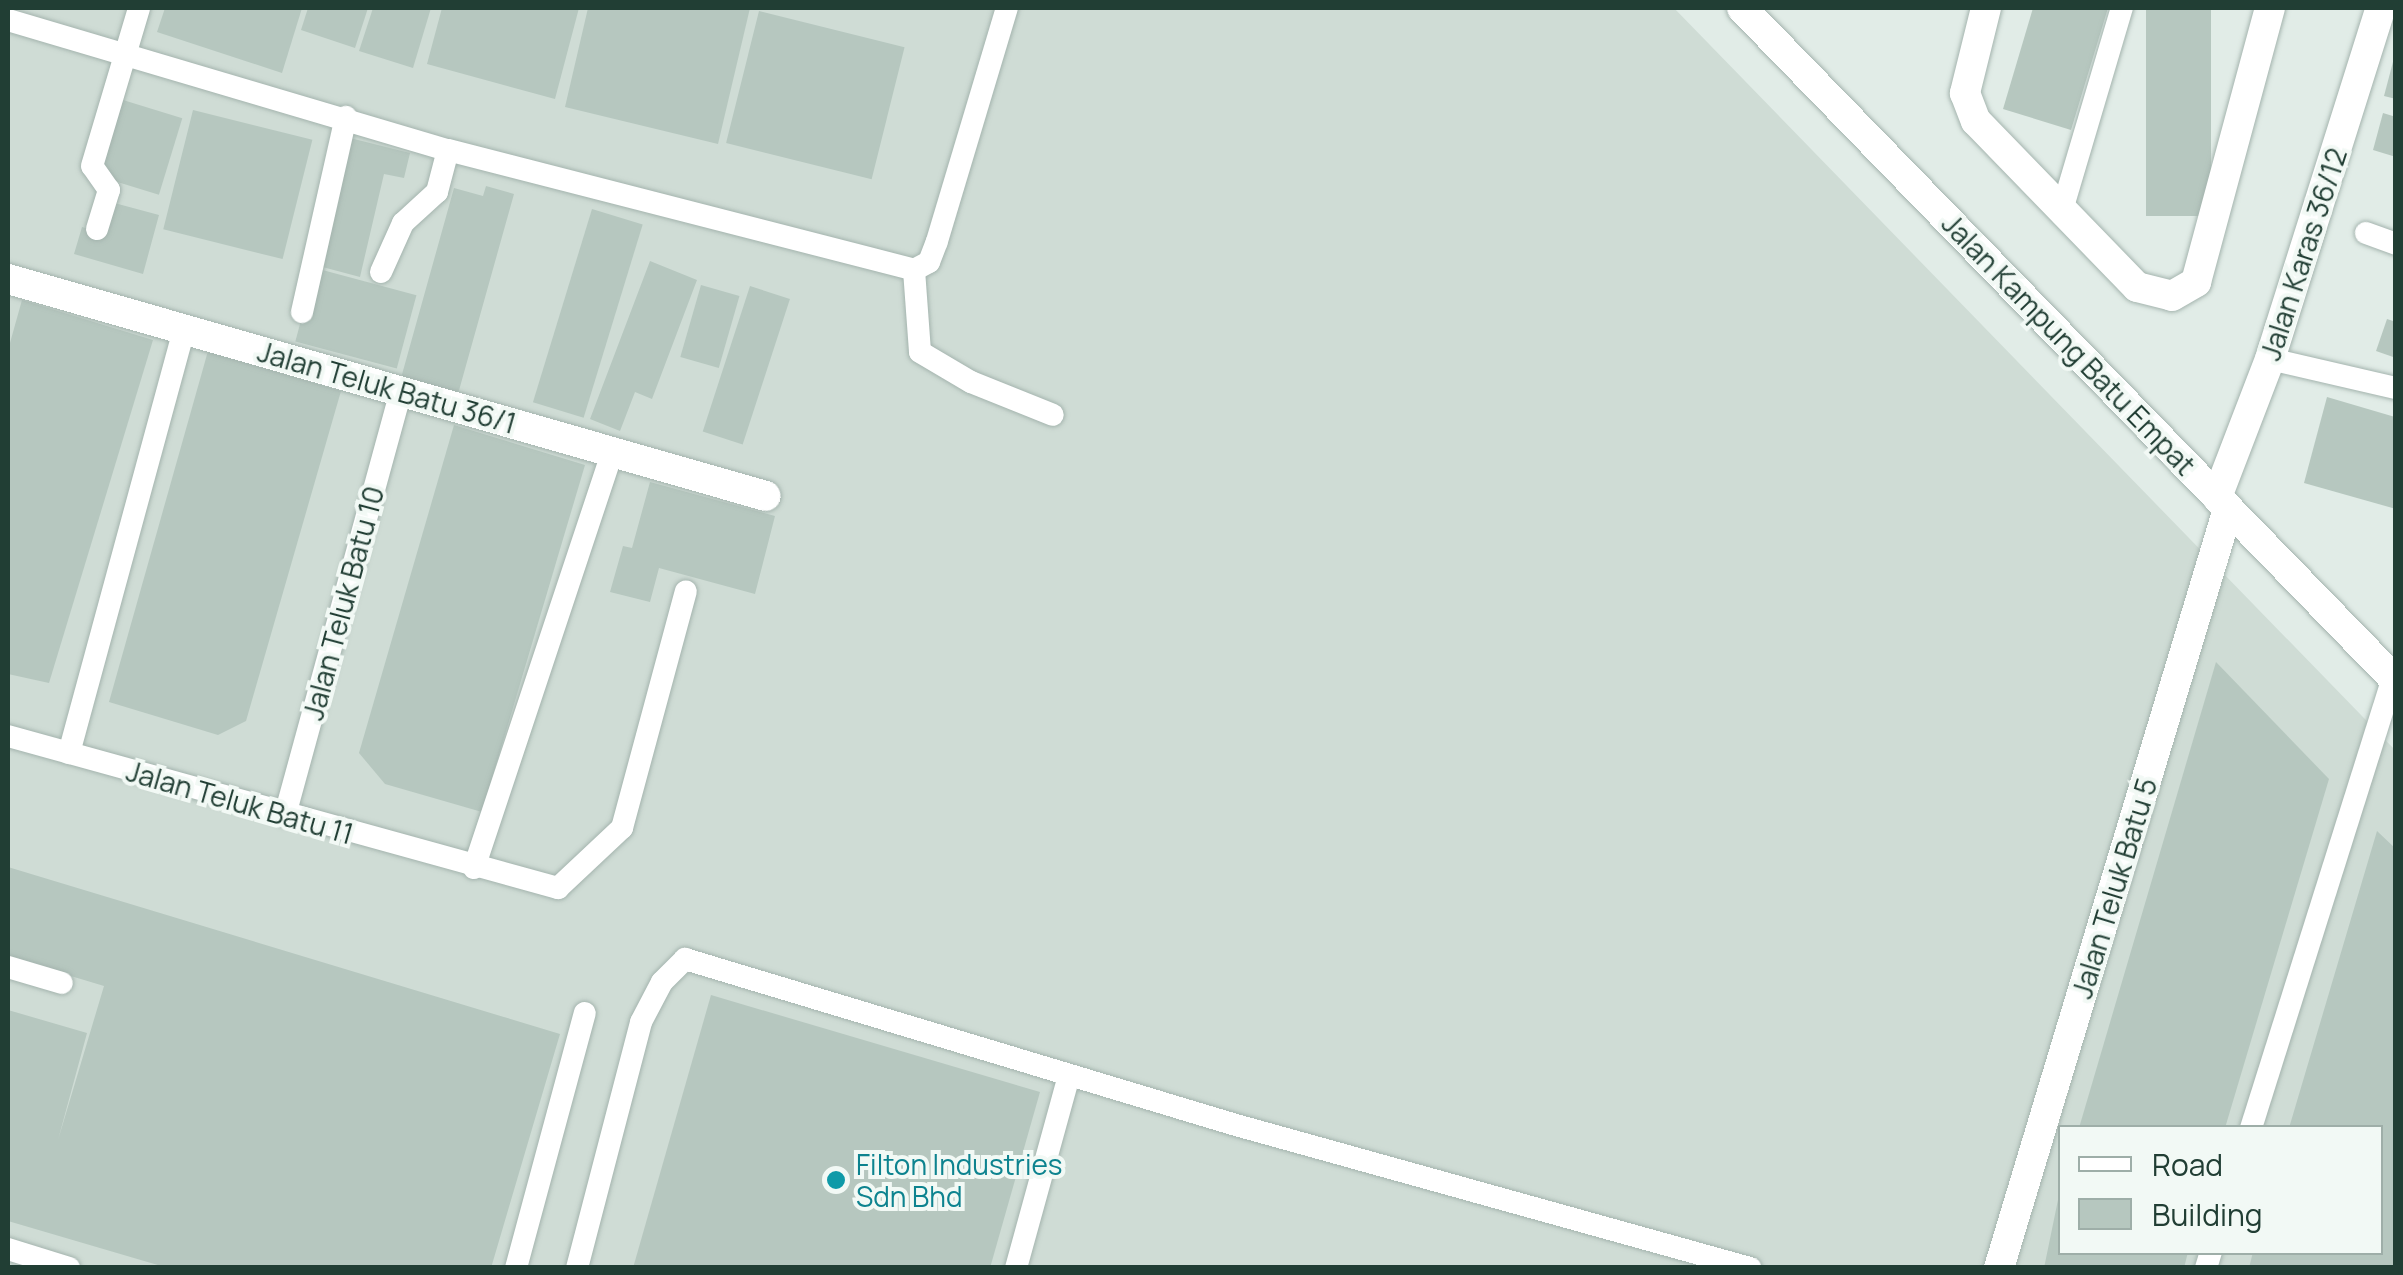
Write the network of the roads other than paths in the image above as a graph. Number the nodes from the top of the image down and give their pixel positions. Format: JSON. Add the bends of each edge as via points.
{"nodes":[{"id":1,"x":140,"y":8,"type":"edge"},
{"id":2,"x":1008,"y":8,"type":"edge"},
{"id":3,"x":1742,"y":8,"type":"edge"},
{"id":4,"x":1986,"y":8,"type":"edge"},
{"id":5,"x":2122,"y":8,"type":"edge"},
{"id":6,"x":2270,"y":8,"type":"edge"},
{"id":7,"x":2381,"y":8,"type":"edge"},
{"id":8,"x":8,"y":20,"type":"edge"},
{"id":9,"x":127,"y":52,"type":"junction"},
{"id":10,"x":346,"y":118,"type":"junction"},
{"id":11,"x":448,"y":150,"type":"junction"},
{"id":12,"x":2062,"y":210,"type":"junction"},
{"id":13,"x":98,"y":229,"type":"dead end"},
{"id":14,"x":2366,"y":234,"type":"dead end"},
{"id":15,"x":2396,"y":244,"type":"edge"},
{"id":16,"x":914,"y":270,"type":"junction"},
{"id":17,"x":381,"y":272,"type":"dead end"},
{"id":18,"x":8,"y":279,"type":"edge"},
{"id":19,"x":302,"y":312,"type":"dead end"},
{"id":20,"x":184,"y":330,"type":"junction"},
{"id":21,"x":2270,"y":359,"type":"junction"},
{"id":22,"x":2396,"y":388,"type":"edge"},
{"id":23,"x":402,"y":391,"type":"junction"},
{"id":24,"x":1052,"y":415,"type":"dead end"},
{"id":25,"x":612,"y":452,"type":"junction"},
{"id":26,"x":766,"y":496,"type":"dead end"},
{"id":27,"x":2222,"y":503,"type":"junction"},
{"id":28,"x":686,"y":592,"type":"dead end"},
{"id":29,"x":2394,"y":680,"type":"edge"},
{"id":30,"x":8,"y":736,"type":"edge"},
{"id":31,"x":69,"y":754,"type":"junction"},
{"id":32,"x":284,"y":814,"type":"junction"},
{"id":33,"x":474,"y":868,"type":"junction"},
{"id":34,"x":8,"y":967,"type":"edge"},
{"id":35,"x":62,"y":983,"type":"dead end"},
{"id":36,"x":585,"y":1013,"type":"dead end"},
{"id":37,"x":1069,"y":1076,"type":"junction"},
{"id":38,"x":2251,"y":1125,"type":"edge"},
{"id":39,"x":8,"y":1249,"type":"edge"},
{"id":40,"x":69,"y":1268,"type":"edge"},
{"id":41,"x":516,"y":1268,"type":"edge"},
{"id":42,"x":578,"y":1268,"type":"edge"},
{"id":43,"x":1016,"y":1268,"type":"edge"},
{"id":44,"x":1750,"y":1268,"type":"edge"},
{"id":45,"x":1999,"y":1268,"type":"edge"}],
"edges":[{"from":1,"to":9,"type":"lane"},
{"from":2,"to":16,"type":"lane","via":[[930,262]]},
{"from":3,"to":27,"type":"street","name":"Jalan Kampung Batu Empat"},
{"from":4,"to":12,"type":"street","via":[[1965,93],[1976,121]]},
{"from":5,"to":12,"type":"lane"},
{"from":6,"to":12,"type":"street","via":[[2196,282],[2172,296],[2137,287]]},
{"from":7,"to":21,"type":"street","name":"Jalan Karas 36/12"},
{"from":8,"to":9,"type":"lane"},
{"from":9,"to":10,"type":"lane"},
{"from":9,"to":13,"type":"lane","via":[[92,166],[109,190]]},
{"from":10,"to":11,"type":"lane"},
{"from":10,"to":19,"type":"lane"},
{"from":11,"to":16,"type":"lane"},
{"from":11,"to":17,"type":"lane","via":[[437,192],[403,223]]},
{"from":14,"to":15,"type":"lane"},
{"from":16,"to":24,"type":"lane","via":[[920,352],[971,382]]},
{"from":18,"to":20,"type":"street","name":"Jalan Teluk Batu 36/1"},
{"from":20,"to":23,"type":"street","name":"Jalan Teluk Batu 36/1"},
{"from":20,"to":31,"type":"lane"},
{"from":21,"to":22,"type":"lane"},
{"from":21,"to":27,"type":"street","name":"Jalan Karas 36/12"},
{"from":23,"to":25,"type":"street","name":"Jalan Teluk Batu 36/1"},
{"from":23,"to":32,"type":"lane","name":"Jalan Teluk Batu 10"},
{"from":25,"to":26,"type":"street","name":"Jalan Teluk Batu 36/1"},
{"from":25,"to":33,"type":"lane"},
{"from":27,"to":29,"type":"street","name":"Jalan Kampung Batu Empat"},
{"from":27,"to":45,"type":"street","name":"Jalan Teluk Batu 5"},
{"from":28,"to":33,"type":"lane","name":"Jalan Teluk Batu 11","via":[[622,828],[558,888]]},
{"from":29,"to":38,"type":"lane"},
{"from":30,"to":31,"type":"lane","name":"Jalan Teluk Batu 11"},
{"from":31,"to":32,"type":"lane","name":"Jalan Teluk Batu 11"},
{"from":32,"to":33,"type":"lane","name":"Jalan Teluk Batu 11"},
{"from":34,"to":35,"type":"lane"},
{"from":36,"to":41,"type":"lane"},
{"from":37,"to":42,"type":"lane","via":[[685,958],[662,982],[640,1022]]},
{"from":37,"to":43,"type":"lane"},
{"from":37,"to":44,"type":"lane"},
{"from":39,"to":40,"type":"lane"}]}
